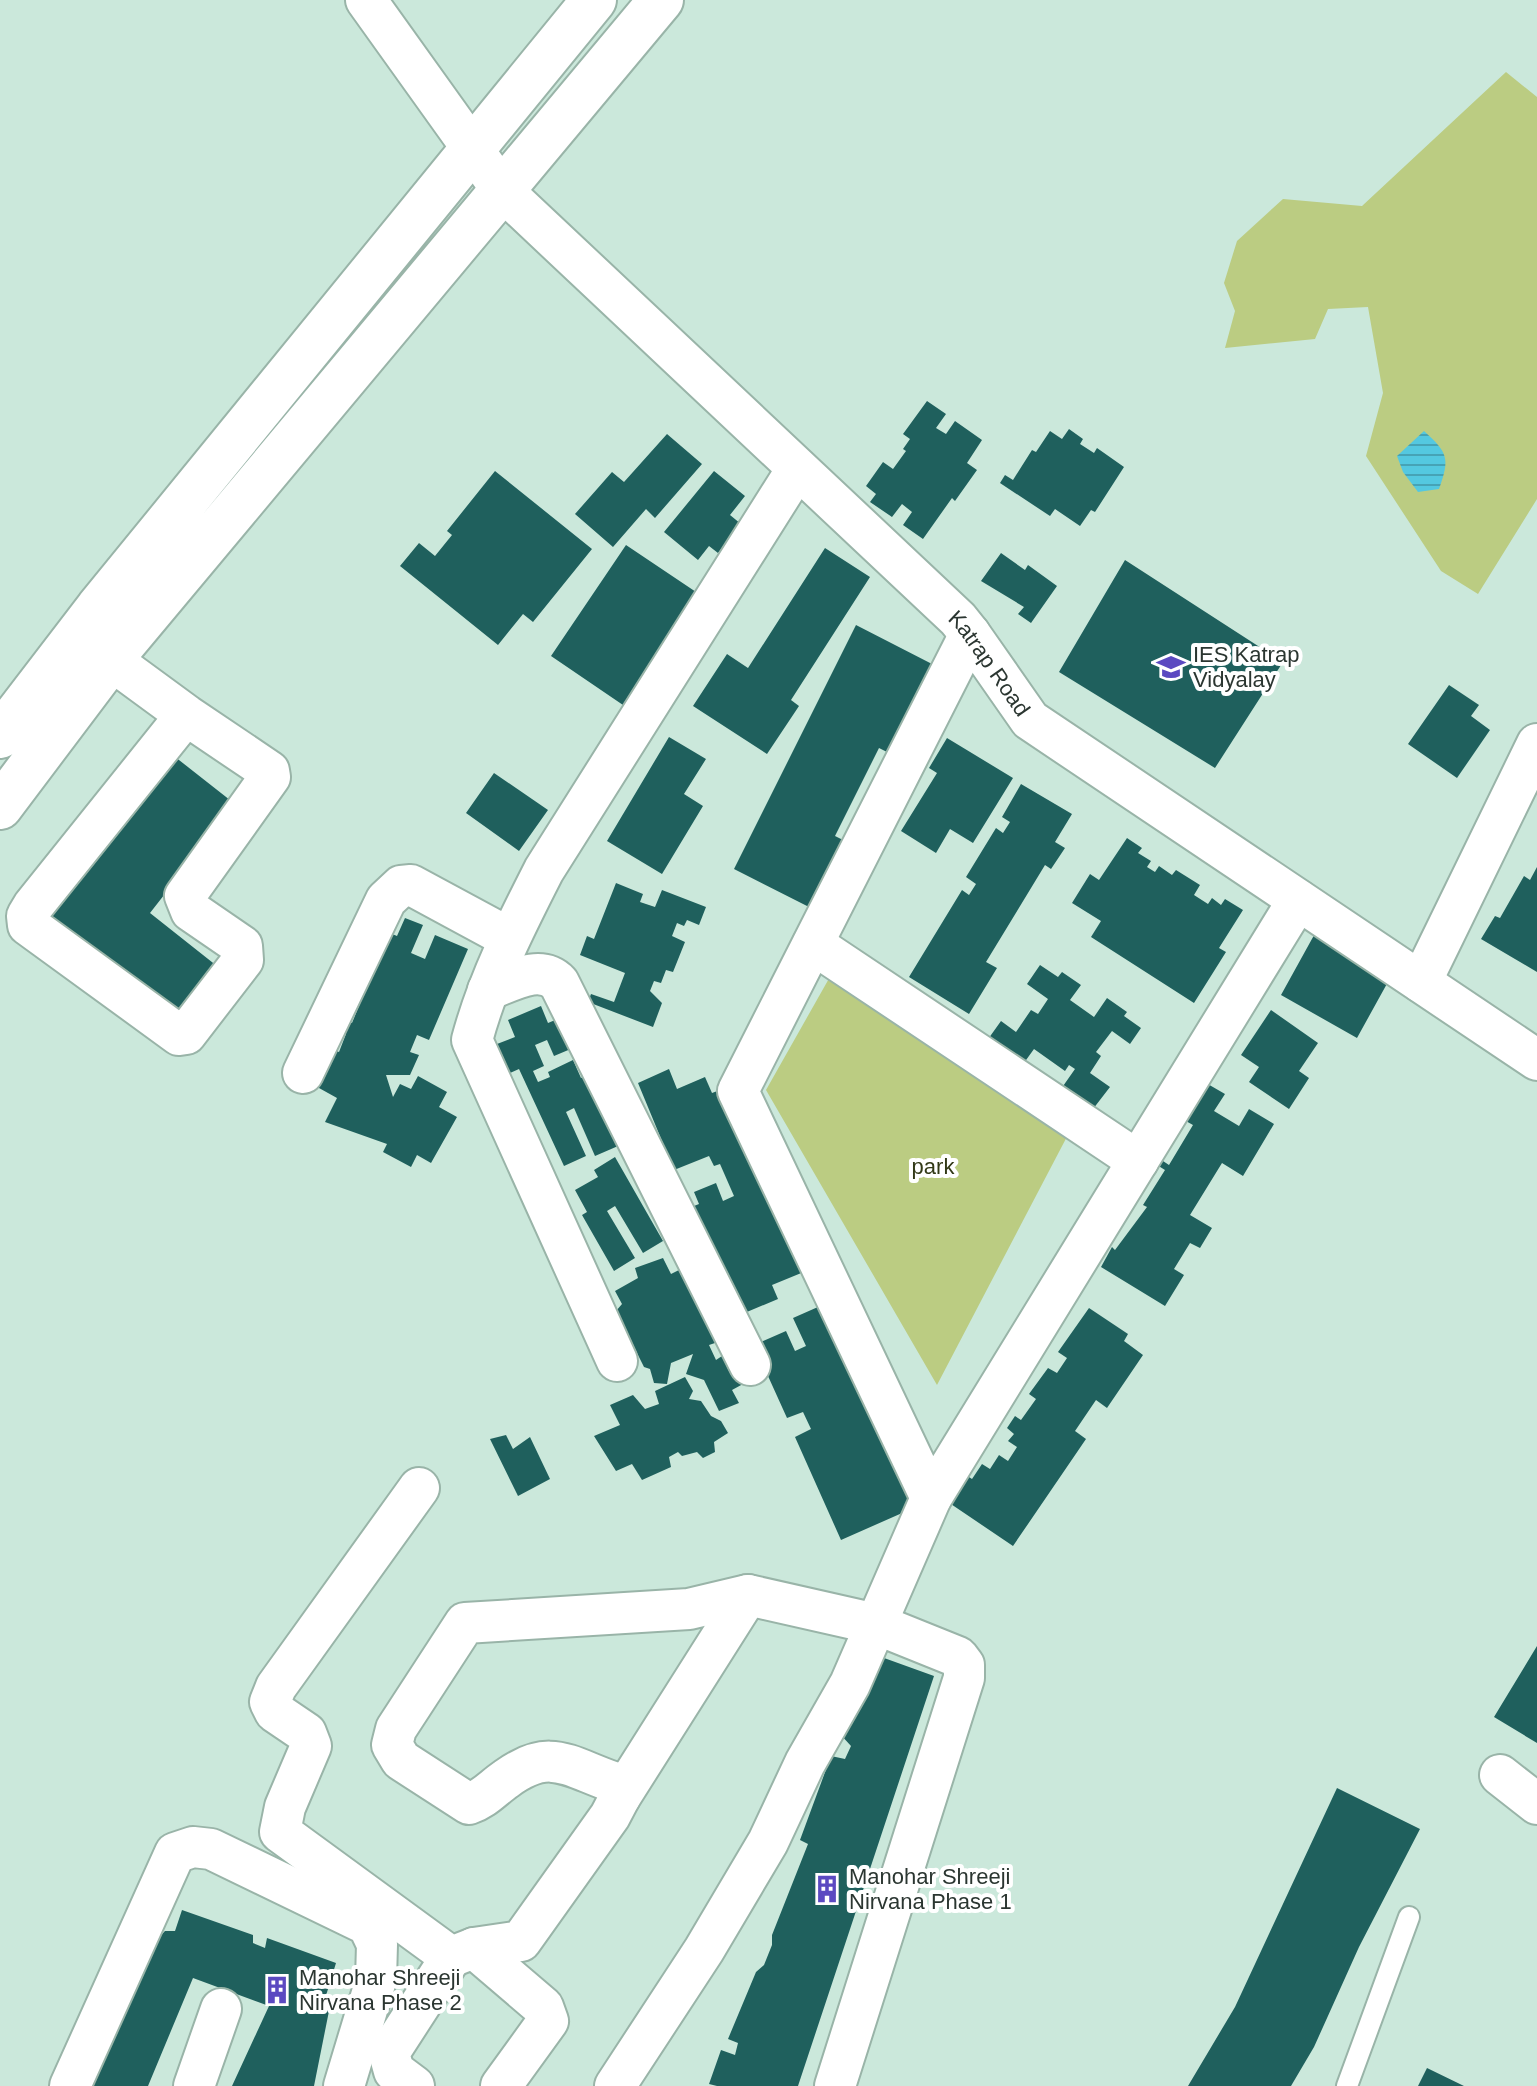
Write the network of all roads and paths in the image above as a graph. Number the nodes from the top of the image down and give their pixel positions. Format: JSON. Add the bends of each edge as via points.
{"nodes":[{"id":1,"x":366,"y":0,"type":"edge"},
{"id":2,"x":594,"y":0,"type":"edge"},
{"id":3,"x":661,"y":0,"type":"edge"},
{"id":4,"x":473,"y":149,"type":"junction"},
{"id":5,"x":502,"y":190,"type":"junction"},
{"id":6,"x":797,"y":469,"type":"junction"},
{"id":7,"x":970,"y":634,"type":"junction"},
{"id":8,"x":105,"y":644,"type":"junction"},
{"id":9,"x":186,"y":715,"type":"junction"},
{"id":10,"x":0,"y":736,"type":"edge"},
{"id":11,"x":1537,"y":744,"type":"edge"},
{"id":12,"x":0,"y":807,"type":"edge"},
{"id":13,"x":1298,"y":900,"type":"junction"},
{"id":14,"x":509,"y":938,"type":"junction"},
{"id":15,"x":813,"y":944,"type":"junction"},
{"id":16,"x":1421,"y":982,"type":"junction"},
{"id":17,"x":488,"y":990,"type":"junction"},
{"id":18,"x":1537,"y":1060,"type":"edge"},
{"id":19,"x":303,"y":1073,"type":"dead end"},
{"id":20,"x":1138,"y":1161,"type":"junction"},
{"id":21,"x":617,"y":1361,"type":"dead end"},
{"id":22,"x":750,"y":1365,"type":"dead end"},
{"id":23,"x":419,"y":1488,"type":"dead end"},
{"id":24,"x":931,"y":1498,"type":"junction"},
{"id":25,"x":748,"y":1595,"type":"junction"},
{"id":26,"x":876,"y":1624,"type":"junction"},
{"id":27,"x":1500,"y":1775,"type":"dead end"},
{"id":28,"x":620,"y":1797,"type":"junction"},
{"id":29,"x":1537,"y":1804,"type":"edge"},
{"id":30,"x":1409,"y":1917,"type":"dead end"},
{"id":31,"x":462,"y":1952,"type":"junction"},
{"id":32,"x":221,"y":2009,"type":"dead end"},
{"id":33,"x":70,"y":2086,"type":"edge"},
{"id":34,"x":194,"y":2086,"type":"edge"},
{"id":35,"x":344,"y":2086,"type":"edge"},
{"id":36,"x":414,"y":2086,"type":"edge"},
{"id":37,"x":501,"y":2086,"type":"edge"},
{"id":38,"x":615,"y":2086,"type":"edge"},
{"id":39,"x":835,"y":2086,"type":"edge"},
{"id":40,"x":1347,"y":2086,"type":"edge"}],
"edges":[{"from":1,"to":4,"type":"street","name":"Katrap Road"},
{"from":2,"to":4,"type":"street"},
{"from":3,"to":5,"type":"street"},
{"from":4,"to":5,"type":"street","name":"Katrap Road"},
{"from":4,"to":8,"type":"street"},
{"from":5,"to":6,"type":"street","name":"Katrap Road"},
{"from":5,"to":8,"type":"street"},
{"from":6,"to":7,"type":"street","name":"Katrap Road"},
{"from":6,"to":14,"type":"street","via":[[544,870]]},
{"from":7,"to":13,"type":"street","name":"Katrap Road","via":[[1030,720]]},
{"from":7,"to":15,"type":"street"},
{"from":8,"to":9,"type":"street"},
{"from":8,"to":10,"type":"street"},
{"from":8,"to":12,"type":"street"},
{"from":9,"to":9,"type":"street","via":[[269,771],[270,777],[185,896],[191,911],[242,946],[244,953],[186,1034],[179,1035],[28,925],[27,916]]},
{"from":11,"to":16,"type":"street"},
{"from":13,"to":16,"type":"street","name":"Katrap Road"},
{"from":13,"to":20,"type":"street"},
{"from":14,"to":17,"type":"street"},
{"from":14,"to":19,"type":"street","via":[[411,885],[401,886],[386,900]]},
{"from":15,"to":20,"type":"street"},
{"from":15,"to":24,"type":"street","via":[[738,1091]]},
{"from":16,"to":18,"type":"street","name":"Katrap Road"},
{"from":17,"to":21,"type":"street","via":[[472,1040]]},
{"from":17,"to":22,"type":"street","via":[[534,973],[559,983]]},
{"from":20,"to":24,"type":"street"},
{"from":23,"to":31,"type":"street","via":[[276,1687],[270,1702],[275,1712],[306,1733],[311,1746],[280,1832]]},
{"from":24,"to":26,"type":"street"},
{"from":25,"to":26,"type":"street"},
{"from":25,"to":28,"type":"street"},
{"from":25,"to":28,"type":"street","via":[[689,1609],[465,1623],[396,1729],[392,1745],[401,1760],[469,1804],[521,1768],[549,1759],[613,1782]]},
{"from":26,"to":38,"type":"street","via":[[768,1842]]},
{"from":26,"to":39,"type":"street","via":[[958,1657],[964,1678]]},
{"from":27,"to":29,"type":"street"},
{"from":28,"to":31,"type":"street","via":[[521,1941]]},
{"from":30,"to":40,"type":"lane"},
{"from":31,"to":36,"type":"street","via":[[389,2053],[394,2071]]},
{"from":31,"to":37,"type":"street","via":[[543,2007],[548,2021]]},
{"from":32,"to":34,"type":"street"},
{"from":33,"to":35,"type":"street","via":[[175,1853],[193,1847],[211,1849],[368,1925],[377,1944],[376,1980]]}]}
